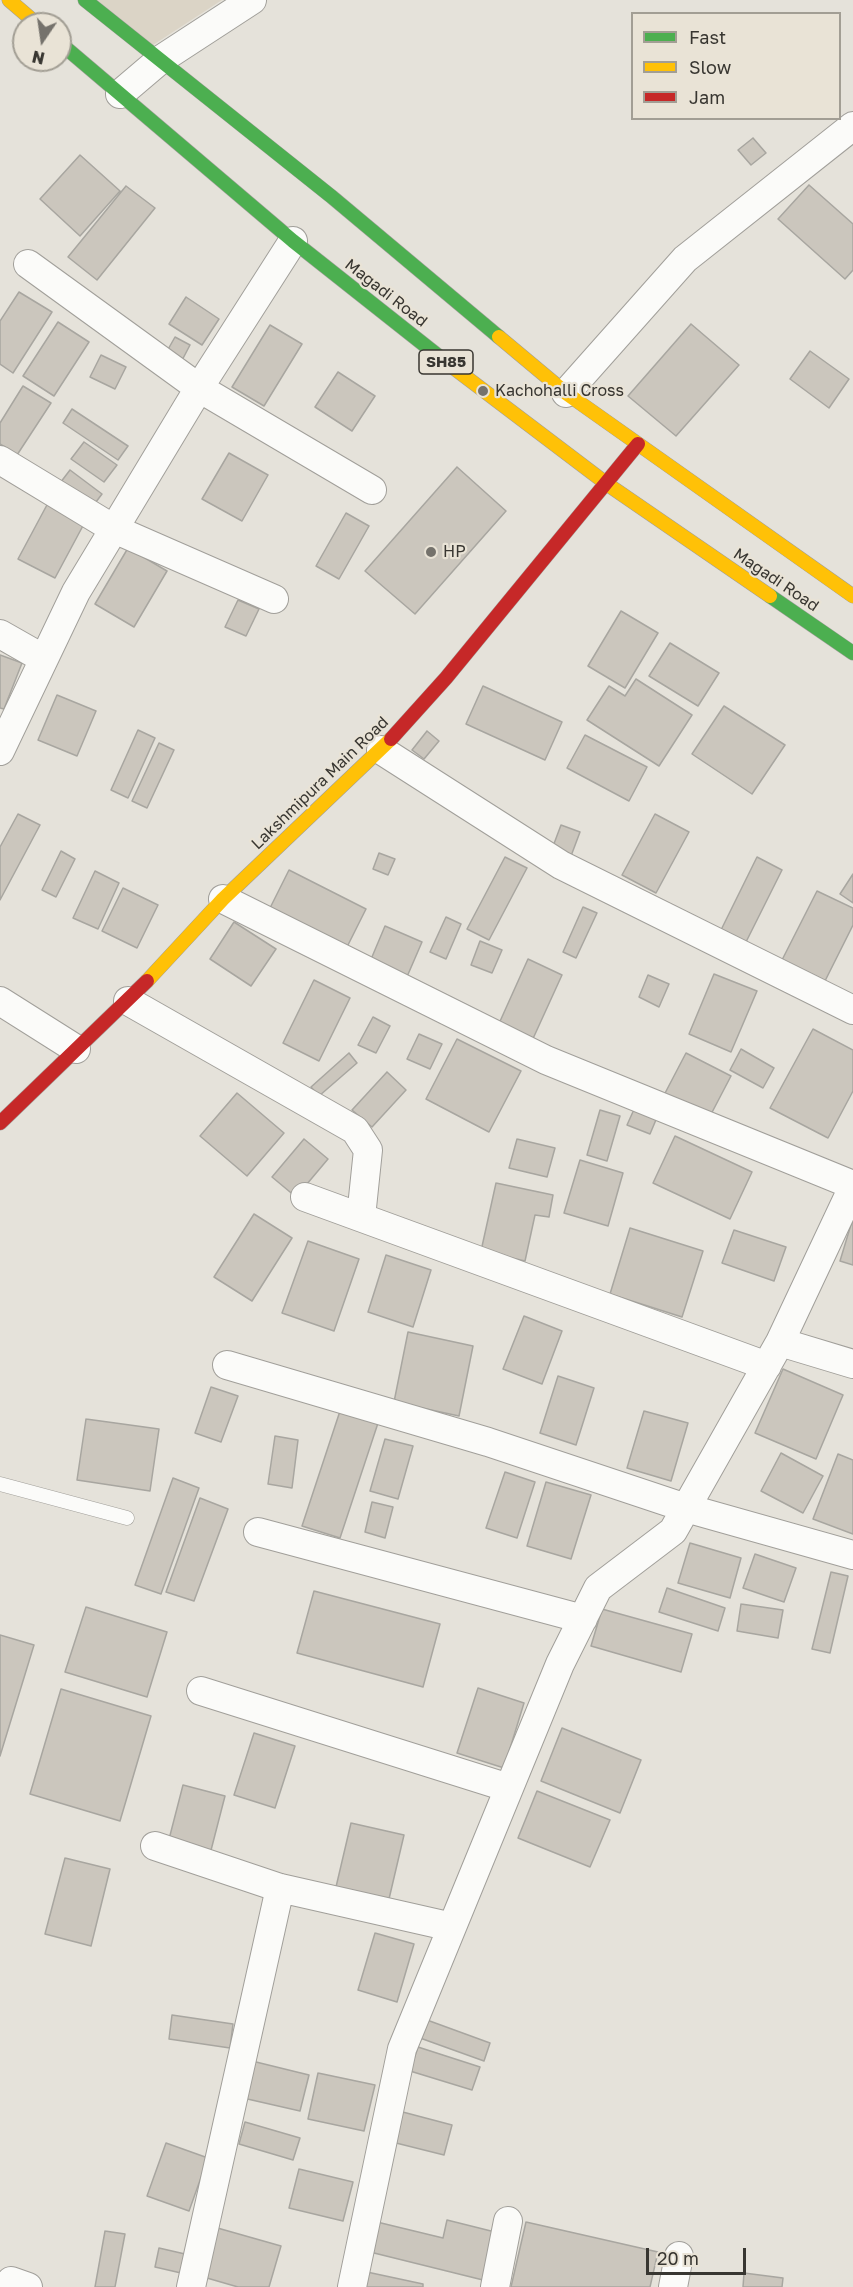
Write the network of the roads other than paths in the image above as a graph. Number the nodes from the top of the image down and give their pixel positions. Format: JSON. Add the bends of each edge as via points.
{"nodes":[{"id":1,"x":9,"y":0,"type":"edge"},
{"id":2,"x":85,"y":0,"type":"edge"},
{"id":3,"x":252,"y":0,"type":"edge"},
{"id":4,"x":23,"y":12,"type":"edge"},
{"id":5,"x":72,"y":53,"type":"edge"},
{"id":6,"x":160,"y":60,"type":"junction"},
{"id":7,"x":120,"y":94,"type":"junction"},
{"id":8,"x":853,"y":126,"type":"edge"},
{"id":9,"x":294,"y":241,"type":"junction"},
{"id":10,"x":28,"y":264,"type":"dead end"},
{"id":11,"x":199,"y":388,"type":"junction"},
{"id":12,"x":566,"y":393,"type":"junction"},
{"id":13,"x":638,"y":444,"type":"junction"},
{"id":14,"x":0,"y":460,"type":"edge"},
{"id":15,"x":607,"y":484,"type":"junction"},
{"id":16,"x":372,"y":490,"type":"dead end"},
{"id":17,"x":114,"y":529,"type":"junction"},
{"id":18,"x":853,"y":596,"type":"edge"},
{"id":19,"x":273,"y":599,"type":"dead end"},
{"id":20,"x":0,"y":634,"type":"edge"},
{"id":21,"x":853,"y":653,"type":"edge"},
{"id":22,"x":44,"y":659,"type":"junction"},
{"id":23,"x":381,"y":750,"type":"junction"},
{"id":24,"x":0,"y":751,"type":"edge"},
{"id":25,"x":223,"y":898,"type":"junction"},
{"id":26,"x":0,"y":1001,"type":"edge"},
{"id":27,"x":128,"y":1001,"type":"junction"},
{"id":28,"x":853,"y":1010,"type":"edge"},
{"id":29,"x":76,"y":1049,"type":"junction"},
{"id":30,"x":0,"y":1123,"type":"edge"},
{"id":31,"x":853,"y":1186,"type":"edge"},
{"id":32,"x":305,"y":1197,"type":"dead end"},
{"id":33,"x":361,"y":1217,"type":"junction"},
{"id":34,"x":774,"y":1354,"type":"junction"},
{"id":35,"x":853,"y":1364,"type":"edge"},
{"id":36,"x":227,"y":1365,"type":"dead end"},
{"id":37,"x":0,"y":1484,"type":"edge"},
{"id":38,"x":686,"y":1508,"type":"junction"},
{"id":39,"x":127,"y":1518,"type":"dead end"},
{"id":40,"x":258,"y":1532,"type":"dead end"},
{"id":41,"x":853,"y":1555,"type":"edge"},
{"id":42,"x":583,"y":1619,"type":"junction"},
{"id":43,"x":201,"y":1690,"type":"dead end"},
{"id":44,"x":509,"y":1788,"type":"junction"},
{"id":45,"x":155,"y":1846,"type":"dead end"},
{"id":46,"x":280,"y":1888,"type":"junction"},
{"id":47,"x":452,"y":1928,"type":"junction"},
{"id":48,"x":508,"y":2221,"type":"dead end"},
{"id":49,"x":679,"y":2256,"type":"dead end"},
{"id":50,"x":191,"y":2287,"type":"edge"},
{"id":51,"x":352,"y":2287,"type":"edge"},
{"id":52,"x":495,"y":2287,"type":"edge"},
{"id":53,"x":672,"y":2287,"type":"edge"}],
"edges":[{"from":1,"to":4,"type":"main road"},
{"from":2,"to":6,"type":"main road","name":"Magadi Road"},
{"from":3,"to":6,"type":"street"},
{"from":5,"to":7,"type":"main road","name":"Magadi Road","number":"SH85"},
{"from":6,"to":7,"type":"street"},
{"from":6,"to":12,"type":"main road","name":"Magadi Road","via":[[332,197]]},
{"from":7,"to":9,"type":"main road","name":"Magadi Road","number":"SH85"},
{"from":8,"to":12,"type":"street","via":[[685,259]]},
{"from":9,"to":11,"type":"street"},
{"from":9,"to":15,"type":"main road","name":"Magadi Road","number":"SH85"},
{"from":10,"to":11,"type":"street"},
{"from":11,"to":16,"type":"street"},
{"from":11,"to":17,"type":"street"},
{"from":12,"to":13,"type":"main road","name":"Magadi Road"},
{"from":13,"to":15,"type":"main road","name":"Lakshmipura Main Road"},
{"from":13,"to":18,"type":"main road","name":"Magadi Road"},
{"from":14,"to":17,"type":"street"},
{"from":15,"to":21,"type":"main road","name":"Magadi Road","number":"SH85"},
{"from":15,"to":23,"type":"main road","name":"Lakshmipura Main Road"},
{"from":17,"to":19,"type":"street"},
{"from":17,"to":22,"type":"street","via":[[76,592]]},
{"from":20,"to":22,"type":"street"},
{"from":22,"to":24,"type":"street"},
{"from":23,"to":25,"type":"main road","name":"Lakshmipura Main Road"},
{"from":23,"to":28,"type":"street","via":[[561,865]]},
{"from":25,"to":27,"type":"main road","name":"Lakshmipura Main Road"},
{"from":25,"to":31,"type":"street","via":[[546,1060]]},
{"from":26,"to":29,"type":"street"},
{"from":27,"to":29,"type":"main road","name":"Lakshmipura Main Road"},
{"from":27,"to":33,"type":"street","via":[[355,1130],[368,1150]]},
{"from":29,"to":30,"type":"main road","name":"Lakshmipura Main Road"},
{"from":31,"to":34,"type":"street"},
{"from":32,"to":33,"type":"street"},
{"from":33,"to":34,"type":"street"},
{"from":34,"to":35,"type":"street"},
{"from":34,"to":38,"type":"street"},
{"from":36,"to":38,"type":"street","via":[[488,1442]]},
{"from":37,"to":39,"type":"lane"},
{"from":38,"to":41,"type":"street"},
{"from":38,"to":42,"type":"street","via":[[673,1531],[598,1588]]},
{"from":40,"to":42,"type":"street"},
{"from":42,"to":44,"type":"street","via":[[560,1664]]},
{"from":43,"to":44,"type":"street"},
{"from":44,"to":47,"type":"street"},
{"from":45,"to":46,"type":"street"},
{"from":46,"to":47,"type":"street"},
{"from":46,"to":50,"type":"street"},
{"from":47,"to":51,"type":"street","via":[[402,2049]]},
{"from":48,"to":52,"type":"street"},
{"from":49,"to":53,"type":"street"}]}
